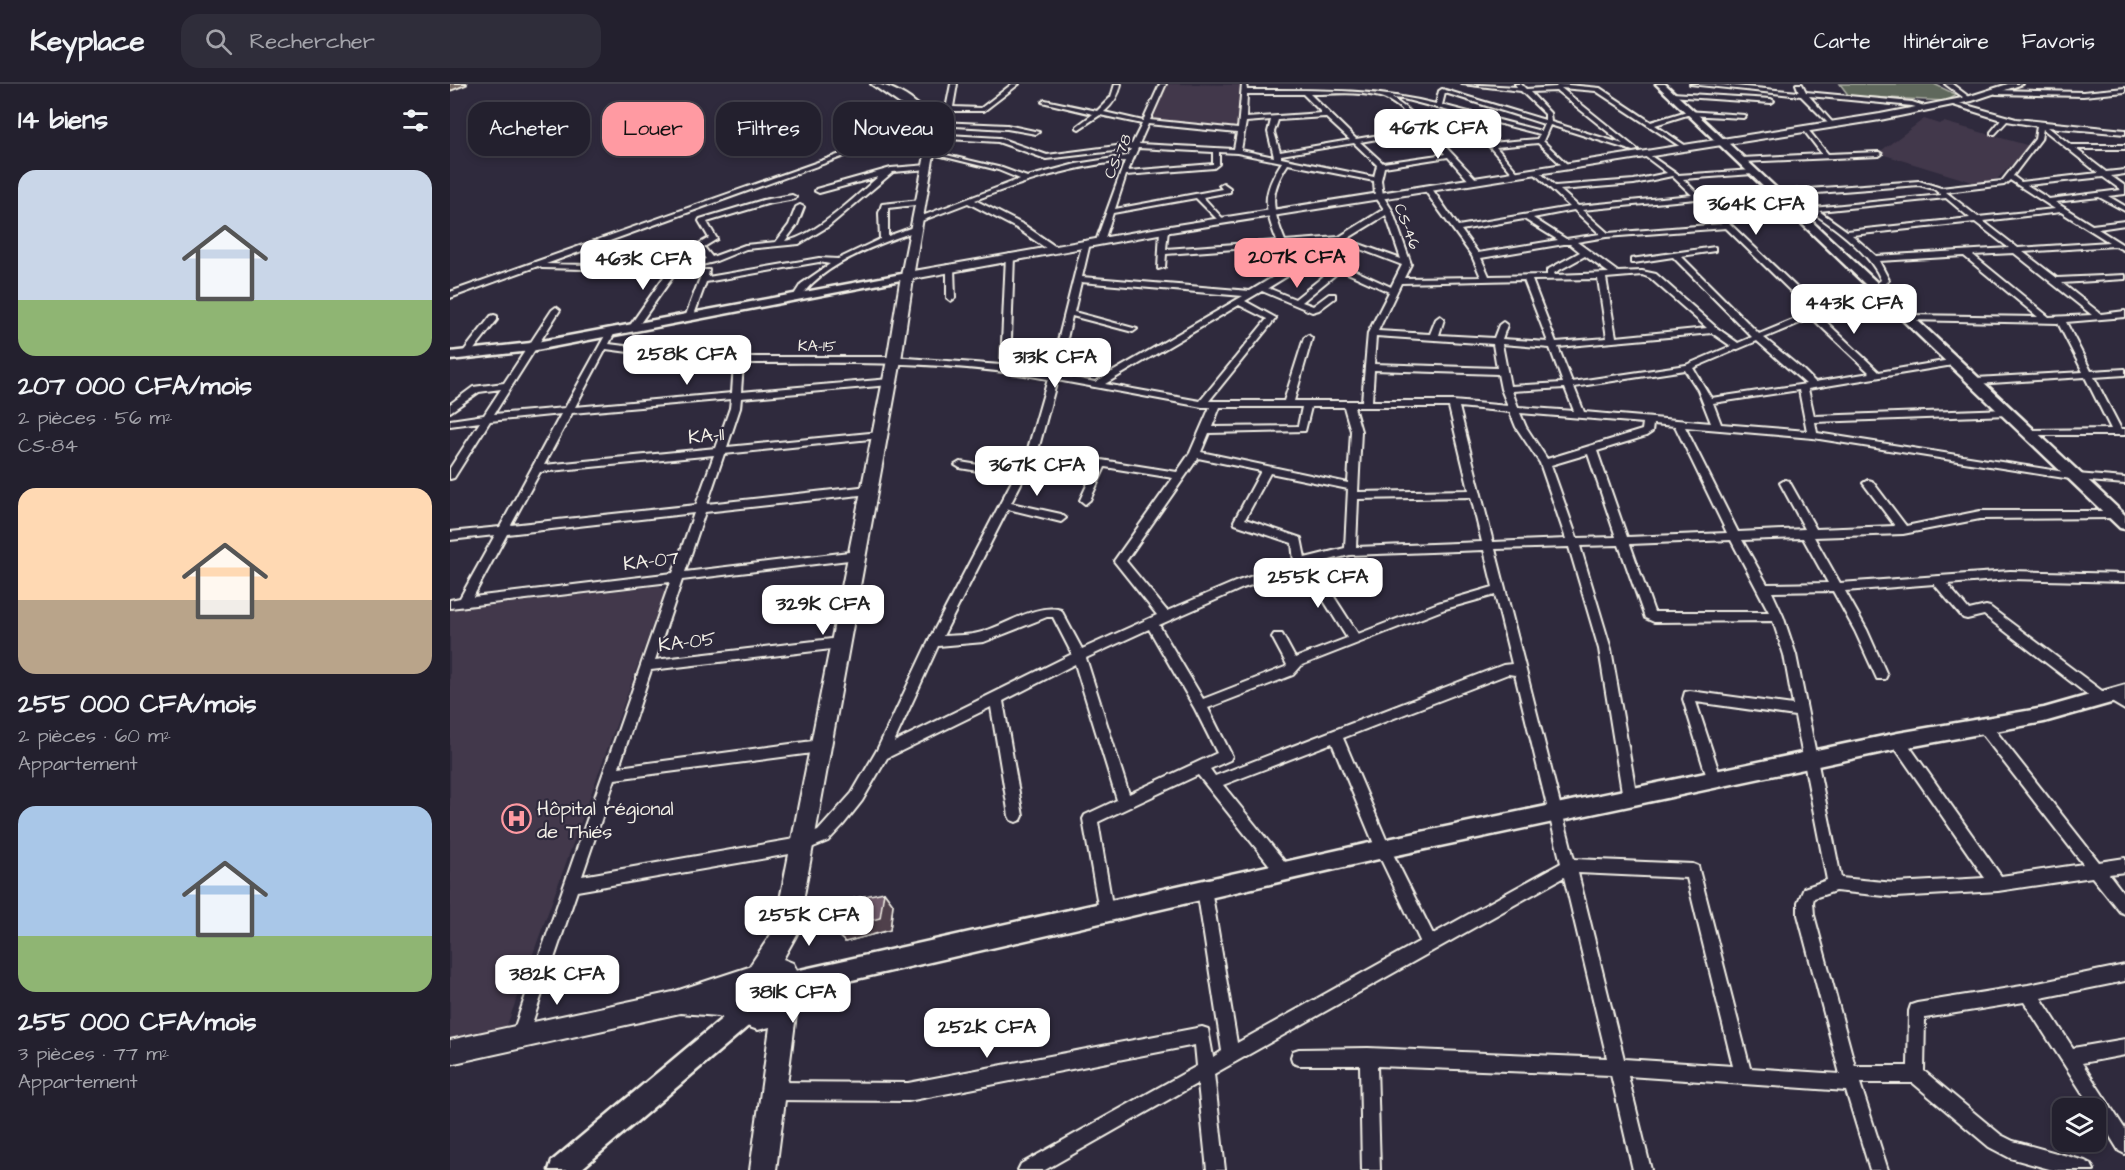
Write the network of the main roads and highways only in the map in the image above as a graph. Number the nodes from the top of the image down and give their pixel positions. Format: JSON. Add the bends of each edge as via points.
{"nodes":[{"id":1,"x":461,"y":84,"type":"edge"},
{"id":2,"x":876,"y":84,"type":"edge"},
{"id":3,"x":2018,"y":84,"type":"edge"},
{"id":4,"x":450,"y":87,"type":"edge"},
{"id":5,"x":907,"y":276,"type":"junction"},
{"id":6,"x":787,"y":919,"type":"junction"},
{"id":7,"x":757,"y":975,"type":"junction"},
{"id":8,"x":789,"y":986,"type":"junction"},
{"id":9,"x":674,"y":1004,"type":"junction"},
{"id":10,"x":745,"y":1013,"type":"junction"},
{"id":11,"x":450,"y":1052,"type":"edge"},
{"id":12,"x":777,"y":1062,"type":"junction"},
{"id":13,"x":763,"y":1170,"type":"edge"}],
"edges":[{"from":1,"to":4,"type":"main road"},
{"from":2,"to":5,"type":"main road","via":[[915,108],[934,128]]},
{"from":3,"to":5,"type":"main road","via":[[1927,108],[1164,230]]},
{"from":5,"to":6,"type":"main road"},
{"from":6,"to":7,"type":"main road","via":[[785,934]]},
{"from":6,"to":8,"type":"main road"},
{"from":7,"to":8,"type":"main road","via":[[778,969]]},
{"from":7,"to":9,"type":"main road"},
{"from":7,"to":10,"type":"main road","via":[[741,994]]},
{"from":8,"to":10,"type":"main road","via":[[772,1013],[764,1017]]},
{"from":8,"to":12,"type":"main road"},
{"from":9,"to":10,"type":"main road","via":[[718,1004]]},
{"from":9,"to":11,"type":"main road"},
{"from":10,"to":12,"type":"main road","via":[[763,1025],[771,1037]]},
{"from":12,"to":13,"type":"main road"}]}
